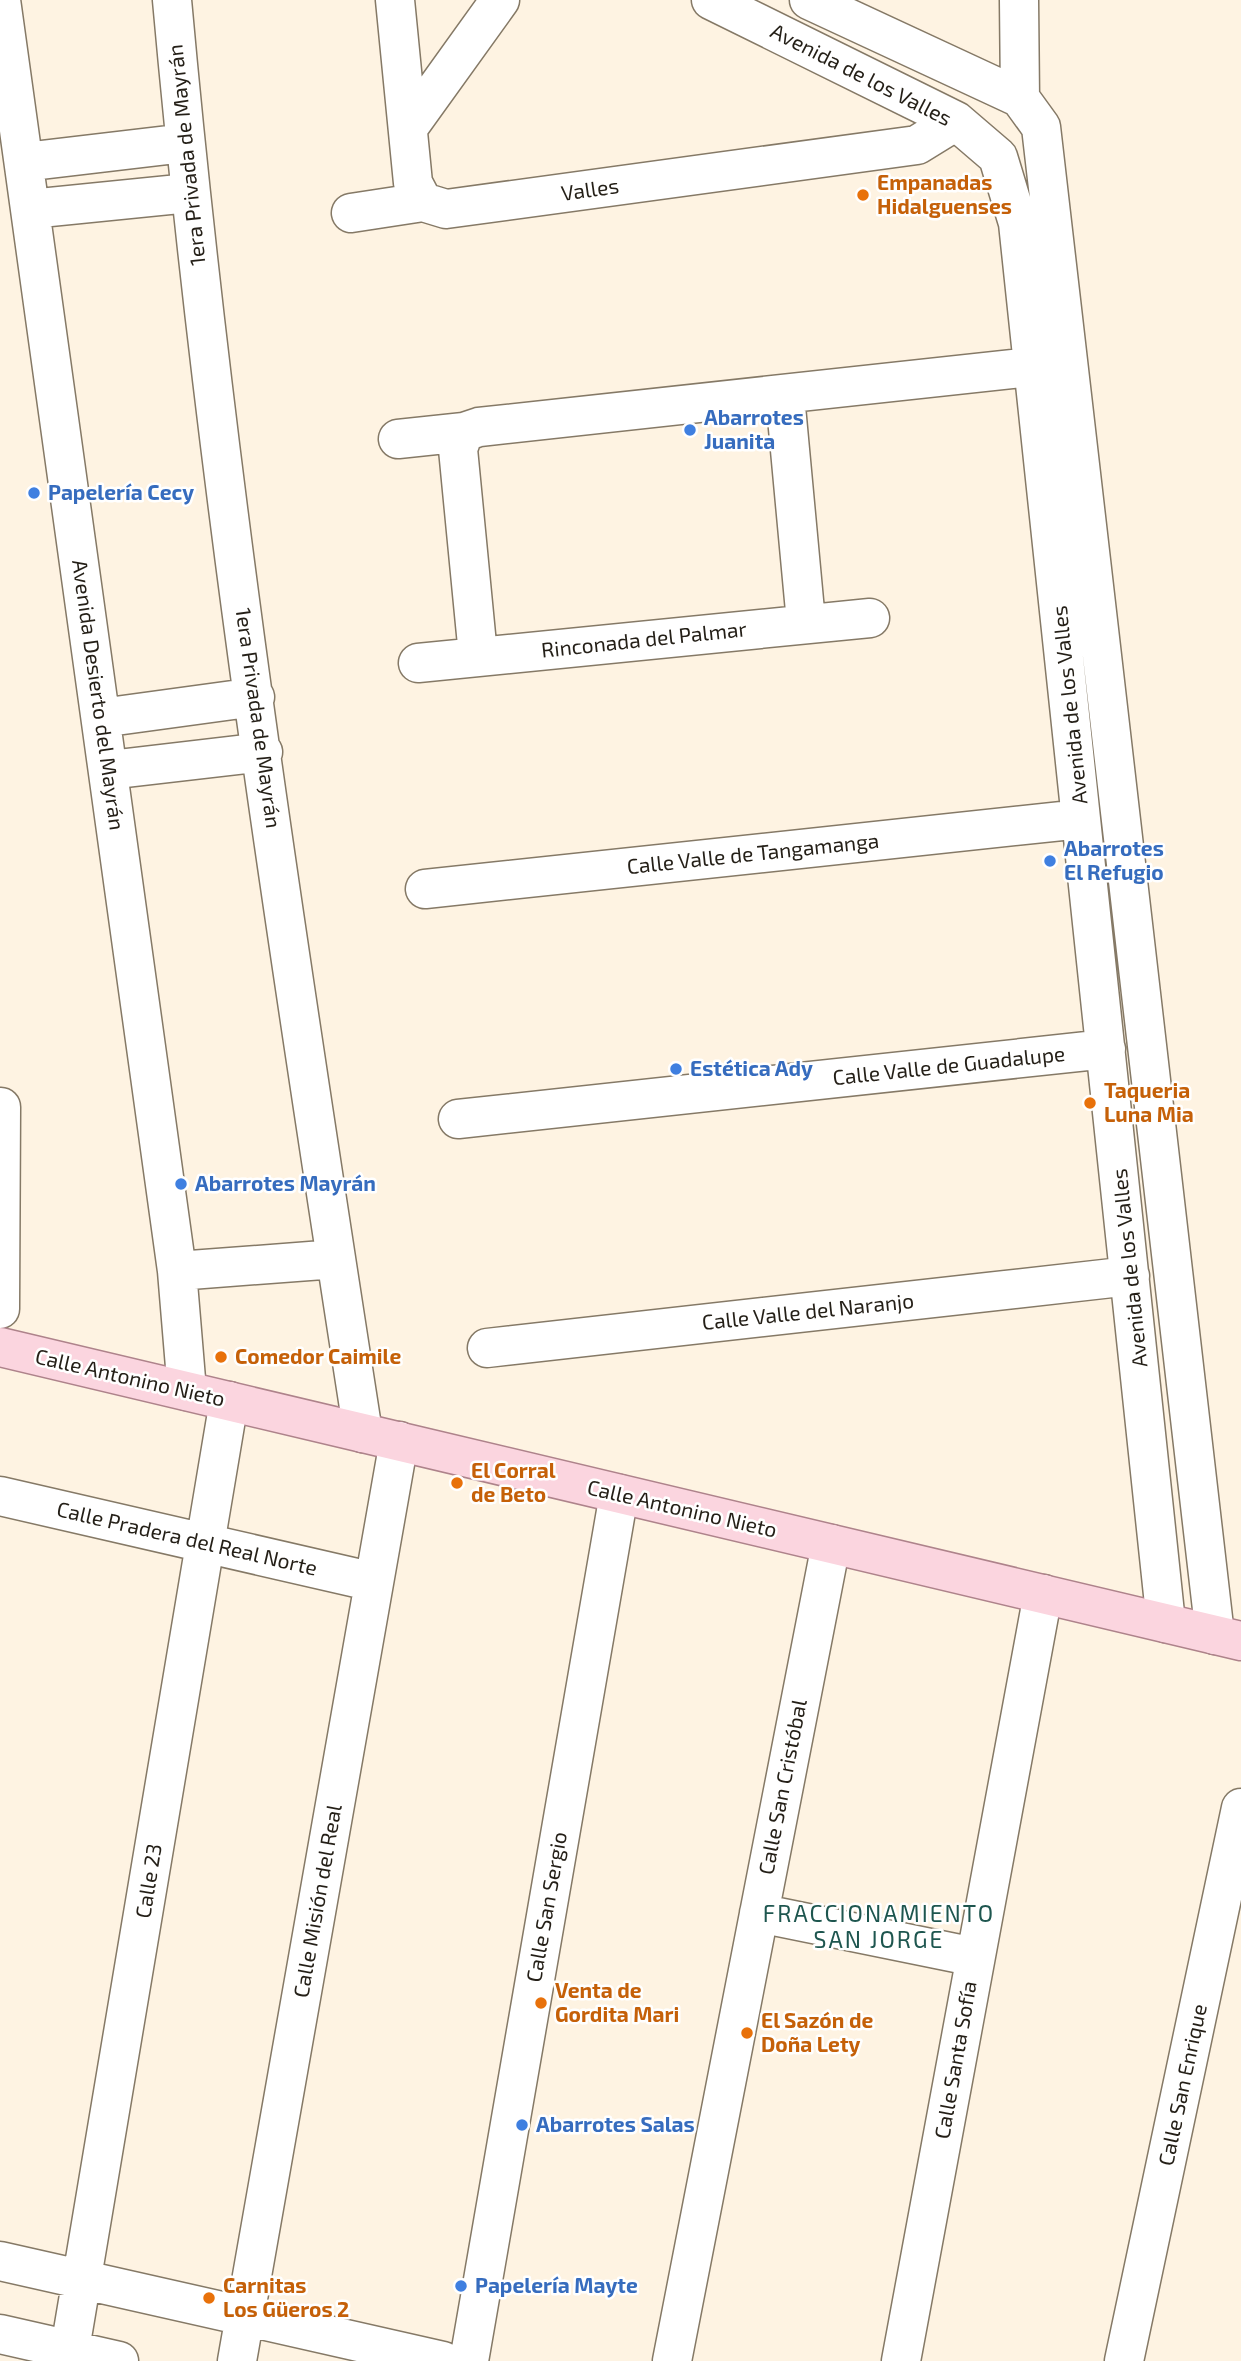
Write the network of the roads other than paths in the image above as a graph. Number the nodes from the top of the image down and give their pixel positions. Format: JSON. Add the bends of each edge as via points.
{"nodes":[{"id":1,"x":1,"y":0,"type":"edge"},
{"id":2,"x":172,"y":0,"type":"edge"},
{"id":3,"x":395,"y":0,"type":"edge"},
{"id":4,"x":500,"y":0,"type":"edge"},
{"id":5,"x":711,"y":0,"type":"edge"},
{"id":6,"x":809,"y":0,"type":"edge"},
{"id":7,"x":1019,"y":0,"type":"edge"},
{"id":8,"x":1020,"y":98,"type":"junction"},
{"id":9,"x":956,"y":121,"type":"junction"},
{"id":10,"x":408,"y":128,"type":"junction"},
{"id":11,"x":185,"y":143,"type":"junction"},
{"id":12,"x":24,"y":162,"type":"junction"},
{"id":13,"x":189,"y":193,"type":"junction"},
{"id":14,"x":423,"y":202,"type":"junction"},
{"id":15,"x":30,"y":209,"type":"junction"},
{"id":16,"x":351,"y":213,"type":"dead end"},
{"id":17,"x":1051,"y":364,"type":"junction"},
{"id":18,"x":785,"y":396,"type":"junction"},
{"id":19,"x":464,"y":432,"type":"junction"},
{"id":20,"x":398,"y":439,"type":"dead end"},
{"id":21,"x":870,"y":618,"type":"dead end"},
{"id":22,"x":1078,"y":618,"type":"junction"},
{"id":23,"x":806,"y":622,"type":"junction"},
{"id":24,"x":478,"y":655,"type":"junction"},
{"id":25,"x":418,"y":663,"type":"dead end"},
{"id":26,"x":255,"y":697,"type":"junction"},
{"id":27,"x":101,"y":718,"type":"junction"},
{"id":28,"x":263,"y":752,"type":"junction"},
{"id":29,"x":109,"y":770,"type":"junction"},
{"id":30,"x":1081,"y":819,"type":"junction"},
{"id":31,"x":425,"y":889,"type":"dead end"},
{"id":32,"x":1106,"y":1049,"type":"junction"},
{"id":33,"x":1,"y":1107,"type":"edge"},
{"id":34,"x":458,"y":1119,"type":"dead end"},
{"id":35,"x":1161,"y":1155,"type":"junction"},
{"id":36,"x":1119,"y":1160,"type":"junction"},
{"id":37,"x":336,"y":1259,"type":"junction"},
{"id":38,"x":177,"y":1271,"type":"junction"},
{"id":39,"x":1130,"y":1276,"type":"junction"},
{"id":40,"x":0,"y":1309,"type":"edge"},
{"id":41,"x":0,"y":1347,"type":"edge"},
{"id":42,"x":487,"y":1349,"type":"dead end"},
{"id":43,"x":187,"y":1391,"type":"junction"},
{"id":44,"x":229,"y":1401,"type":"junction"},
{"id":45,"x":363,"y":1433,"type":"junction"},
{"id":46,"x":399,"y":1441,"type":"junction"},
{"id":47,"x":619,"y":1494,"type":"junction"},
{"id":48,"x":0,"y":1496,"type":"edge"},
{"id":49,"x":205,"y":1543,"type":"junction"},
{"id":50,"x":831,"y":1544,"type":"junction"},
{"id":51,"x":374,"y":1582,"type":"junction"},
{"id":52,"x":1043,"y":1594,"type":"junction"},
{"id":53,"x":1166,"y":1623,"type":"junction"},
{"id":54,"x":1228,"y":1638,"type":"edge"},
{"id":55,"x":1241,"y":1808,"type":"edge"},
{"id":56,"x":759,"y":1913,"type":"junction"},
{"id":57,"x":975,"y":1957,"type":"junction"},
{"id":58,"x":0,"y":2261,"type":"edge"},
{"id":59,"x":83,"y":2280,"type":"junction"},
{"id":60,"x":245,"y":2316,"type":"junction"},
{"id":61,"x":0,"y":2334,"type":"edge"},
{"id":62,"x":69,"y":2355,"type":"edge"},
{"id":63,"x":119,"y":2361,"type":"edge"},
{"id":64,"x":237,"y":2361,"type":"edge"},
{"id":65,"x":443,"y":2361,"type":"edge"},
{"id":66,"x":468,"y":2361,"type":"edge"},
{"id":67,"x":672,"y":2361,"type":"edge"},
{"id":68,"x":901,"y":2361,"type":"edge"},
{"id":69,"x":1124,"y":2361,"type":"edge"}],
"edges":[{"from":1,"to":12,"type":"street","name":"Avenida Desierto del Mayrán"},
{"from":2,"to":11,"type":"street","name":"1era Privada de Mayrán"},
{"from":3,"to":10,"type":"street"},
{"from":4,"to":10,"type":"street"},
{"from":5,"to":9,"type":"street","name":"Avenida de los Valles"},
{"from":6,"to":8,"type":"street","name":"Avenida de los Valles"},
{"from":7,"to":8,"type":"street"},
{"from":8,"to":17,"type":"street","name":"Avenida de los Valles","via":[[1041,127]]},
{"from":9,"to":14,"type":"street","name":"Valles","via":[[917,145],[446,209]]},
{"from":9,"to":17,"type":"street","name":"Avenida de los Valles","via":[[998,158]]},
{"from":10,"to":14,"type":"street","via":[[413,183]]},
{"from":11,"to":12,"type":"street"},
{"from":11,"to":13,"type":"street","name":"1era Privada de Mayrán"},
{"from":12,"to":15,"type":"street","name":"Avenida Desierto del Mayrán"},
{"from":13,"to":15,"type":"street"},
{"from":13,"to":26,"type":"street","name":"1era Privada de Mayrán"},
{"from":14,"to":16,"type":"street","name":"Valles"},
{"from":15,"to":27,"type":"street","name":"Avenida Desierto del Mayrán"},
{"from":17,"to":18,"type":"street"},
{"from":17,"to":22,"type":"street","name":"Avenida de los Valles"},
{"from":18,"to":19,"type":"street"},
{"from":18,"to":23,"type":"street"},
{"from":19,"to":20,"type":"street"},
{"from":19,"to":24,"type":"street","via":[[458,449]]},
{"from":21,"to":23,"type":"street","name":"Rinconada del Palmar"},
{"from":22,"to":30,"type":"street","name":"Avenida de los Valles"},
{"from":22,"to":35,"type":"street","name":"Avenida de los Valles"},
{"from":23,"to":24,"type":"street","name":"Rinconada del Palmar"},
{"from":24,"to":25,"type":"street","name":"Rinconada del Palmar"},
{"from":26,"to":27,"type":"street"},
{"from":26,"to":28,"type":"street","name":"1era Privada de Mayrán"},
{"from":27,"to":29,"type":"street","name":"Avenida Desierto del Mayrán"},
{"from":28,"to":29,"type":"street"},
{"from":28,"to":37,"type":"street","name":"1era Privada de Mayrán"},
{"from":29,"to":38,"type":"street","name":"Avenida Desierto del Mayrán"},
{"from":30,"to":31,"type":"street","name":"Calle Valle de Tangamanga"},
{"from":30,"to":32,"type":"street","name":"Avenida de los Valles"},
{"from":32,"to":34,"type":"street","name":"Calle Valle de Guadalupe"},
{"from":32,"to":36,"type":"street","name":"Avenida de los Valles"},
{"from":33,"to":40,"type":"street"},
{"from":35,"to":36,"type":"street"},
{"from":35,"to":54,"type":"street","name":"Avenida de los Valles"},
{"from":36,"to":39,"type":"street","name":"Avenida de los Valles"},
{"from":37,"to":38,"type":"street"},
{"from":37,"to":45,"type":"street","name":"1era Privada de Mayrán"},
{"from":38,"to":43,"type":"street","name":"Avenida Desierto del Mayrán"},
{"from":39,"to":42,"type":"street","name":"Calle Valle del Naranjo"},
{"from":39,"to":53,"type":"street","name":"Avenida de los Valles"},
{"from":41,"to":43,"type":"main road","name":"Calle Antonino Nieto"},
{"from":43,"to":44,"type":"main road","name":"Calle Antonino Nieto"},
{"from":44,"to":45,"type":"main road","name":"Calle Antonino Nieto"},
{"from":44,"to":49,"type":"street","name":"Calle 23"},
{"from":45,"to":46,"type":"main road","name":"Calle Antonino Nieto"},
{"from":46,"to":47,"type":"main road","name":"Calle Antonino Nieto"},
{"from":46,"to":51,"type":"street","name":"Calle Misión del Real"},
{"from":47,"to":50,"type":"main road","name":"Calle Antonino Nieto"},
{"from":47,"to":66,"type":"street","name":"Calle San Sergio"},
{"from":48,"to":49,"type":"street","name":"Calle Pradera del Real Norte"},
{"from":49,"to":51,"type":"street","name":"Calle Pradera del Real Norte"},
{"from":49,"to":59,"type":"street","name":"Calle 23"},
{"from":50,"to":52,"type":"main road","name":"Calle Antonino Nieto"},
{"from":50,"to":56,"type":"street","name":"Calle San Cristóbal"},
{"from":51,"to":60,"type":"street","name":"Calle Misión del Real"},
{"from":52,"to":53,"type":"main road","name":"Calle Antonino Nieto"},
{"from":52,"to":57,"type":"street","name":"Calle Santa Sofía"},
{"from":53,"to":54,"type":"main road","name":"Calle Antonino Nieto"},
{"from":55,"to":69,"type":"street","name":"Calle San Enrique"},
{"from":56,"to":57,"type":"street"},
{"from":56,"to":67,"type":"street","name":"Calle San Cristóbal"},
{"from":57,"to":68,"type":"street","name":"Calle Santa Sofía"},
{"from":58,"to":59,"type":"street"},
{"from":59,"to":60,"type":"street"},
{"from":59,"to":62,"type":"street","name":"Calle 23"},
{"from":60,"to":64,"type":"street","name":"Calle Misión del Real"},
{"from":60,"to":65,"type":"street"},
{"from":61,"to":62,"type":"street"},
{"from":62,"to":63,"type":"street"}]}
